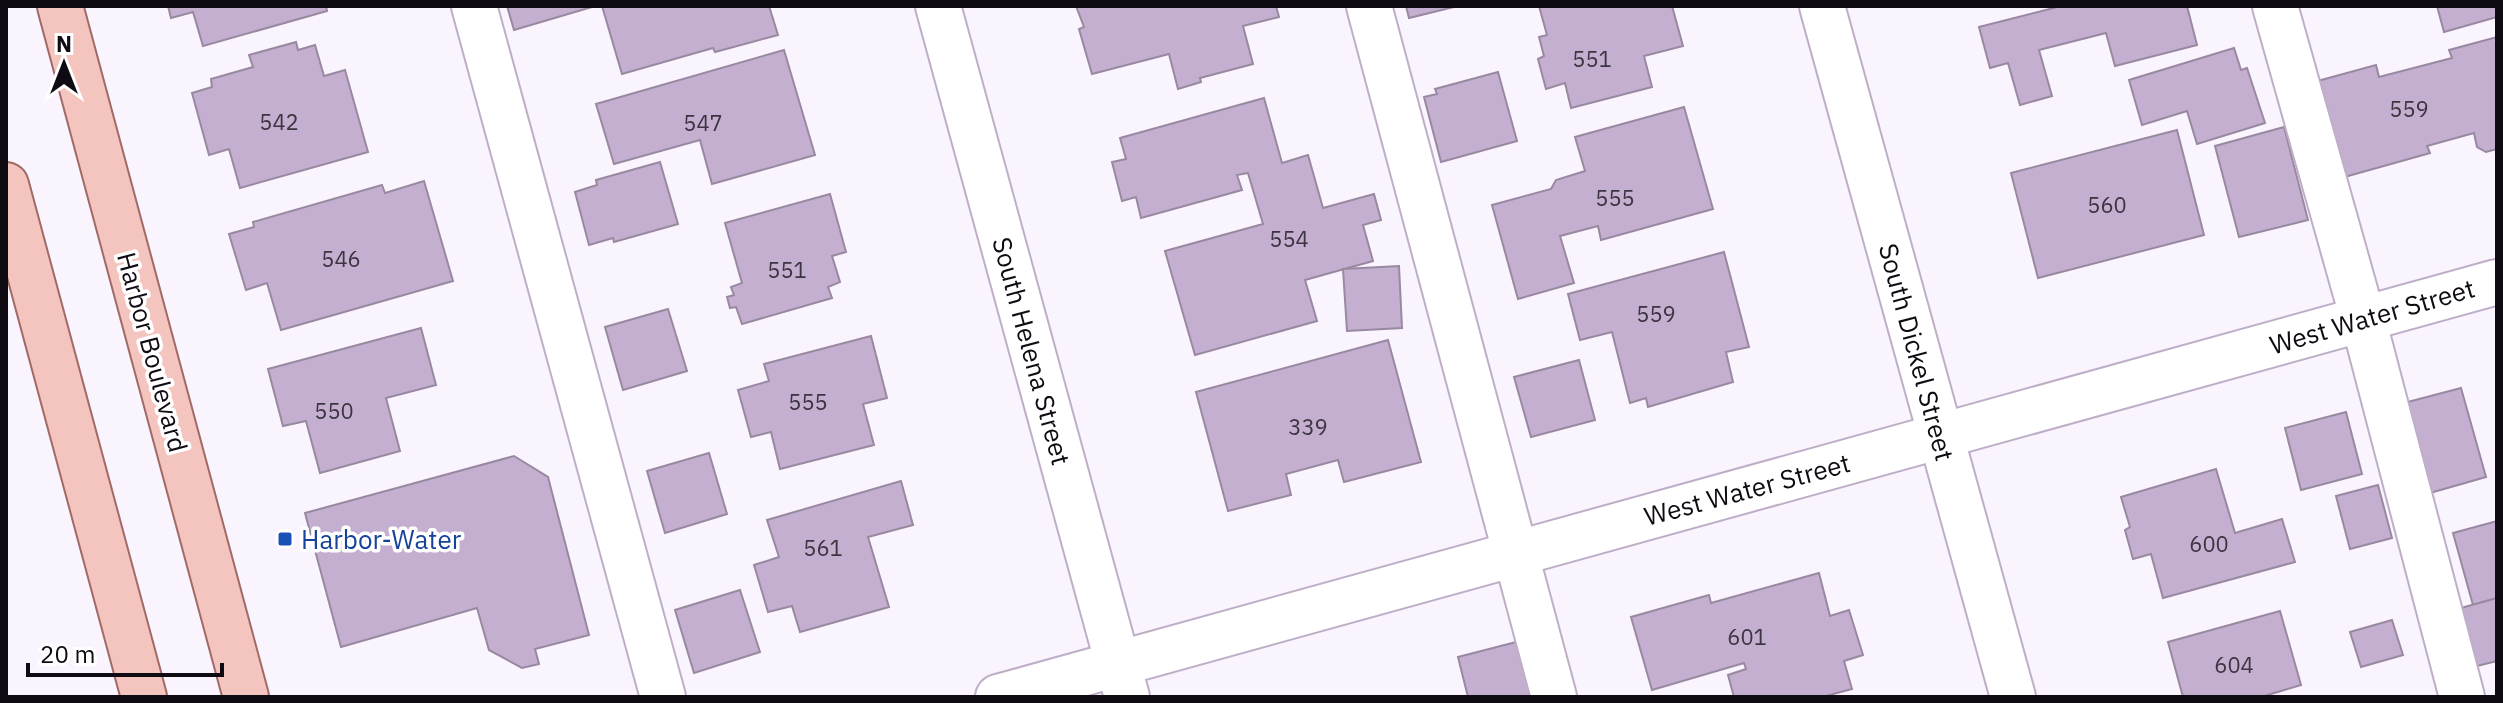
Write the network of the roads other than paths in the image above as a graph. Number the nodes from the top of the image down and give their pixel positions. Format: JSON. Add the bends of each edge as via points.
{"nodes":[{"id":1,"x":60,"y":6,"type":"edge"},
{"id":2,"x":474,"y":6,"type":"edge"},
{"id":3,"x":938,"y":6,"type":"edge"},
{"id":4,"x":1369,"y":6,"type":"edge"},
{"id":5,"x":1822,"y":6,"type":"edge"},
{"id":6,"x":2275,"y":6,"type":"edge"},
{"id":7,"x":6,"y":185,"type":"edge"},
{"id":8,"x":2497,"y":282,"type":"edge"},
{"id":9,"x":2363,"y":319,"type":"junction"},
{"id":10,"x":1941,"y":436,"type":"junction"},
{"id":11,"x":1514,"y":553,"type":"junction"},
{"id":12,"x":1122,"y":680,"type":"edge"},
{"id":13,"x":144,"y":697,"type":"edge"},
{"id":14,"x":246,"y":697,"type":"edge"},
{"id":15,"x":663,"y":697,"type":"edge"},
{"id":16,"x":998,"y":697,"type":"edge"},
{"id":17,"x":1554,"y":697,"type":"edge"},
{"id":18,"x":2013,"y":697,"type":"edge"},
{"id":19,"x":2462,"y":697,"type":"edge"}],
"edges":[{"from":1,"to":14,"type":"main road","name":"Harbor Boulevard"},
{"from":2,"to":15,"type":"street"},
{"from":3,"to":12,"type":"street","name":"South Helena Street"},
{"from":4,"to":11,"type":"street"},
{"from":5,"to":10,"type":"street","name":"South Dickel Street"},
{"from":6,"to":9,"type":"street"},
{"from":7,"to":13,"type":"main road"},
{"from":8,"to":9,"type":"street","name":"West Water Street"},
{"from":9,"to":10,"type":"street","name":"West Water Street"},
{"from":9,"to":19,"type":"street"},
{"from":10,"to":11,"type":"street","name":"West Water Street"},
{"from":10,"to":18,"type":"street","name":"South Dickel Street"},
{"from":11,"to":12,"type":"street","name":"West Water Street"},
{"from":11,"to":17,"type":"street"},
{"from":12,"to":16,"type":"street","name":"West Water Street"}]}
